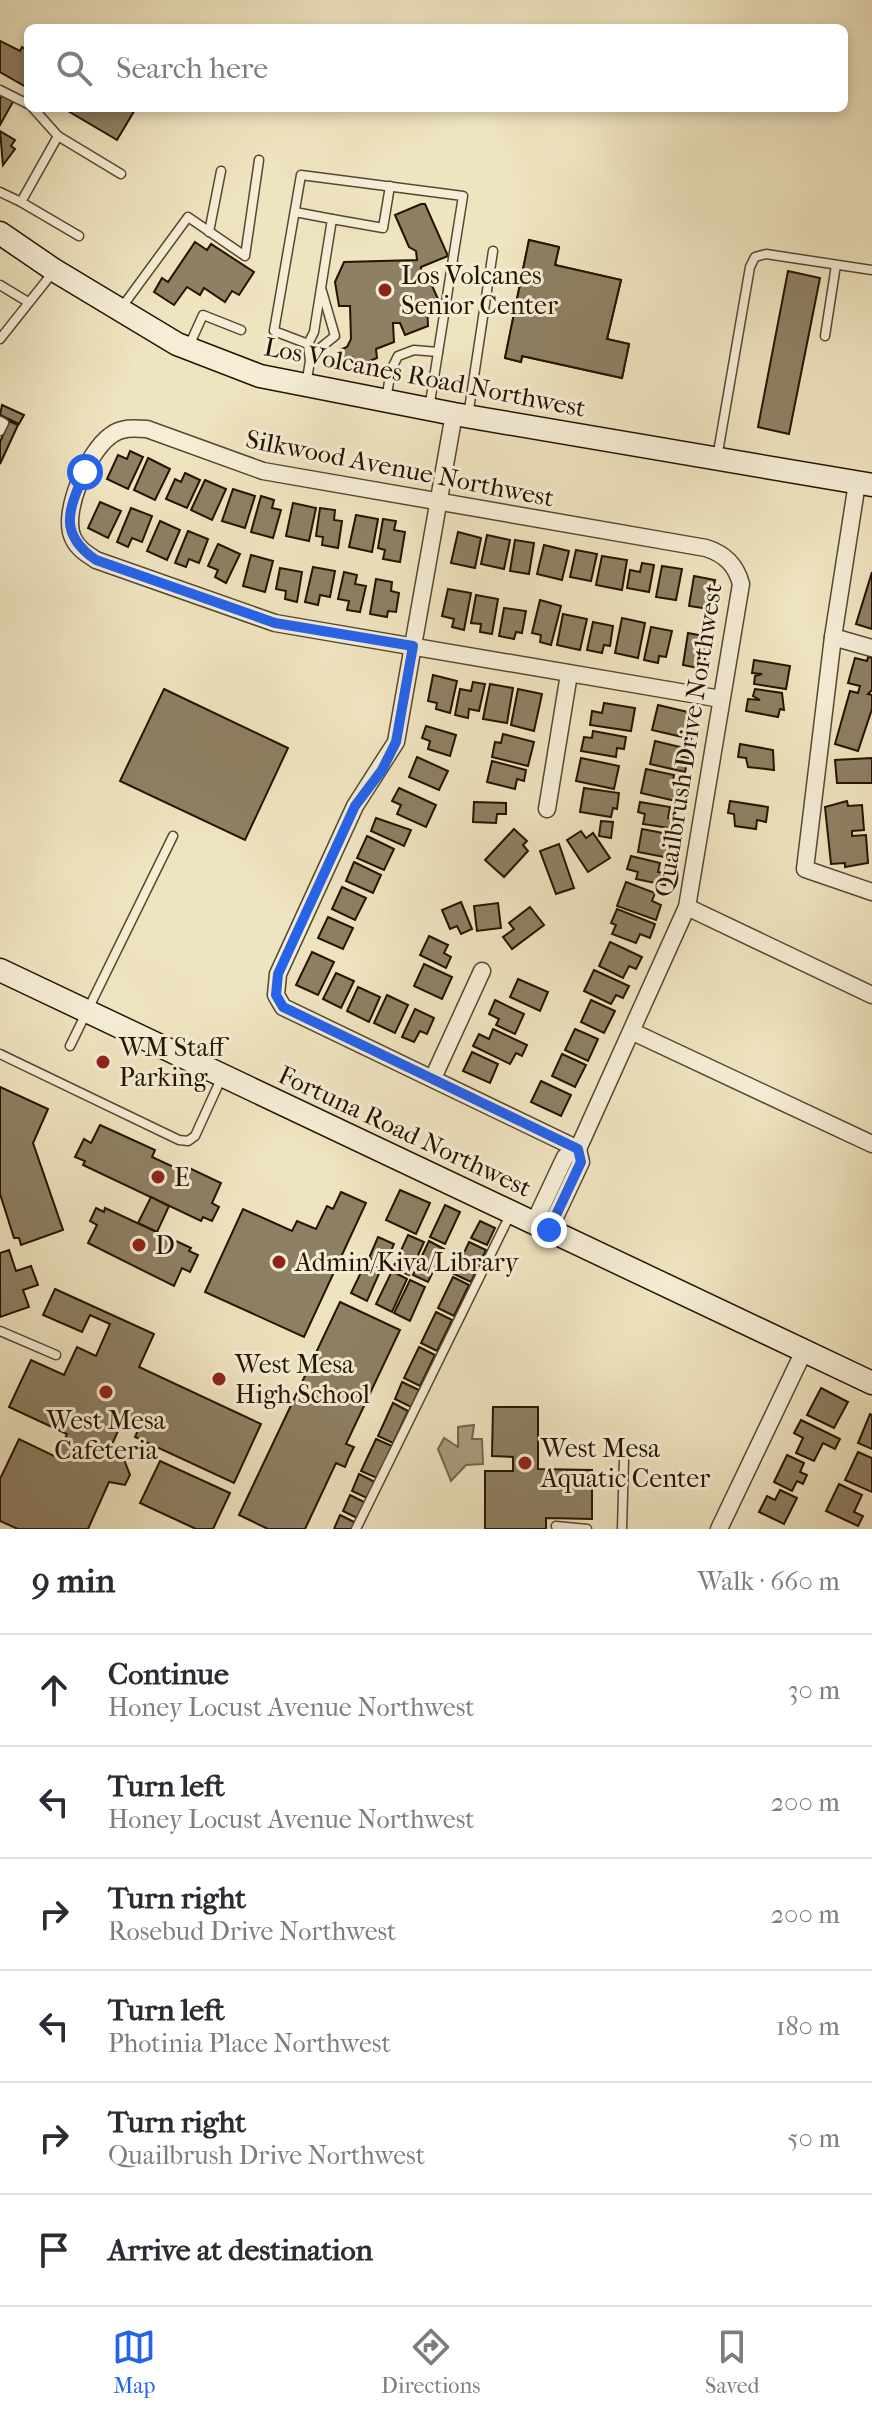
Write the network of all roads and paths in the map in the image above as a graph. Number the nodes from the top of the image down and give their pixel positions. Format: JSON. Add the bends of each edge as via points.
{"nodes":[{"id":1,"x":0,"y":90,"type":"edge"},
{"id":2,"x":24,"y":102,"type":"edge"},
{"id":3,"x":37,"y":112,"type":"edge"},
{"id":4,"x":58,"y":136,"type":"junction"},
{"id":5,"x":259,"y":160,"type":"dead end"},
{"id":6,"x":221,"y":171,"type":"dead end"},
{"id":7,"x":121,"y":174,"type":"dead end"},
{"id":8,"x":390,"y":186,"type":"junction"},
{"id":9,"x":0,"y":192,"type":"edge"},
{"id":10,"x":21,"y":202,"type":"junction"},
{"id":11,"x":295,"y":212,"type":"junction"},
{"id":12,"x":332,"y":219,"type":"junction"},
{"id":13,"x":209,"y":232,"type":"junction"},
{"id":14,"x":0,"y":233,"type":"edge"},
{"id":15,"x":79,"y":236,"type":"dead end"},
{"id":16,"x":493,"y":251,"type":"dead end"},
{"id":17,"x":836,"y":265,"type":"junction"},
{"id":18,"x":54,"y":270,"type":"junction"},
{"id":19,"x":872,"y":270,"type":"edge"},
{"id":20,"x":0,"y":285,"type":"edge"},
{"id":21,"x":321,"y":288,"type":"junction"},
{"id":22,"x":28,"y":302,"type":"junction"},
{"id":23,"x":119,"y":310,"type":"junction"},
{"id":24,"x":241,"y":330,"type":"dead end"},
{"id":25,"x":825,"y":336,"type":"dead end"},
{"id":26,"x":0,"y":339,"type":"edge"},
{"id":27,"x":308,"y":344,"type":"junction"},
{"id":28,"x":188,"y":348,"type":"junction"},
{"id":29,"x":438,"y":352,"type":"junction"},
{"id":30,"x":310,"y":356,"type":"junction"},
{"id":31,"x":306,"y":386,"type":"junction"},
{"id":32,"x":386,"y":401,"type":"junction"},
{"id":33,"x":429,"y":410,"type":"junction"},
{"id":34,"x":461,"y":416,"type":"junction"},
{"id":35,"x":0,"y":421,"type":"edge"},
{"id":36,"x":0,"y":431,"type":"edge"},
{"id":37,"x":717,"y":459,"type":"junction"},
{"id":38,"x":865,"y":484,"type":"edge"},
{"id":39,"x":436,"y":502,"type":"junction"},
{"id":40,"x":728,"y":559,"type":"joint"},
{"id":41,"x":833,"y":637,"type":"junction"},
{"id":42,"x":413,"y":646,"type":"junction"},
{"id":43,"x":872,"y":648,"type":"edge"},
{"id":44,"x":569,"y":674,"type":"junction"},
{"id":45,"x":721,"y":699,"type":"junction"},
{"id":46,"x":547,"y":809,"type":"dead end"},
{"id":47,"x":173,"y":836,"type":"dead end"},
{"id":48,"x":872,"y":892,"type":"edge"},
{"id":49,"x":687,"y":907,"type":"junction"},
{"id":50,"x":0,"y":970,"type":"edge"},
{"id":51,"x":482,"y":971,"type":"dead end"},
{"id":52,"x":872,"y":995,"type":"edge"},
{"id":53,"x":86,"y":1011,"type":"junction"},
{"id":54,"x":633,"y":1032,"type":"junction"},
{"id":55,"x":70,"y":1046,"type":"dead end"},
{"id":56,"x":0,"y":1054,"type":"edge"},
{"id":57,"x":223,"y":1076,"type":"junction"},
{"id":58,"x":433,"y":1078,"type":"junction"},
{"id":59,"x":872,"y":1144,"type":"edge"},
{"id":60,"x":578,"y":1149,"type":"junction"},
{"id":61,"x":512,"y":1213,"type":"junction"},
{"id":62,"x":542,"y":1227,"type":"junction"},
{"id":63,"x":0,"y":1331,"type":"edge"},
{"id":64,"x":804,"y":1351,"type":"junction"},
{"id":65,"x":56,"y":1355,"type":"dead end"},
{"id":66,"x":872,"y":1383,"type":"edge"},
{"id":67,"x":624,"y":1459,"type":"dead end"},
{"id":68,"x":556,"y":1526,"type":"dead end"},
{"id":69,"x":356,"y":1529,"type":"edge"},
{"id":70,"x":587,"y":1529,"type":"edge"},
{"id":71,"x":622,"y":1529,"type":"edge"},
{"id":72,"x":719,"y":1529,"type":"edge"}],
"edges":[{"from":1,"to":2,"type":"lane"},
{"from":3,"to":4,"type":"lane"},
{"from":4,"to":7,"type":"lane"},
{"from":4,"to":10,"type":"lane"},
{"from":5,"to":13,"type":"lane","via":[[245,256]]},
{"from":6,"to":13,"type":"lane"},
{"from":8,"to":11,"type":"lane","via":[[301,175]]},
{"from":8,"to":12,"type":"lane","via":[[383,228]]},
{"from":8,"to":29,"type":"lane","via":[[463,196]]},
{"from":9,"to":10,"type":"lane"},
{"from":10,"to":15,"type":"lane"},
{"from":11,"to":12,"type":"lane"},
{"from":11,"to":27,"type":"lane","via":[[274,331]]},
{"from":12,"to":21,"type":"lane"},
{"from":13,"to":23,"type":"lane","via":[[188,217]]},
{"from":14,"to":18,"type":"street","name":"Los Volcanes Road Northwest"},
{"from":16,"to":34,"type":"lane"},
{"from":17,"to":19,"type":"lane"},
{"from":17,"to":25,"type":"lane"},
{"from":17,"to":37,"type":"lane","via":[[766,254],[755,257]]},
{"from":18,"to":22,"type":"lane"},
{"from":18,"to":23,"type":"street","name":"Los Volcanes Road Northwest"},
{"from":20,"to":22,"type":"lane"},
{"from":21,"to":27,"type":"lane"},
{"from":21,"to":30,"type":"lane","via":[[335,336]]},
{"from":22,"to":26,"type":"lane"},
{"from":23,"to":28,"type":"street","name":"Los Volcanes Road Northwest"},
{"from":24,"to":28,"type":"lane","via":[[203,315]]},
{"from":27,"to":30,"type":"lane"},
{"from":28,"to":31,"type":"street","name":"Los Volcanes Road Northwest","via":[[260,376]]},
{"from":29,"to":32,"type":"lane","via":[[414,350],[398,356]]},
{"from":29,"to":33,"type":"lane"},
{"from":30,"to":31,"type":"lane"},
{"from":31,"to":32,"type":"street","name":"Los Volcanes Road Northwest"},
{"from":32,"to":33,"type":"street","name":"Los Volcanes Road Northwest"},
{"from":33,"to":34,"type":"street","name":"Los Volcanes Road Northwest"},
{"from":34,"to":37,"type":"street","name":"Los Volcanes Road Northwest"},
{"from":34,"to":39,"type":"street"},
{"from":35,"to":36,"type":"lane"},
{"from":37,"to":38,"type":"street","name":"Los Volcanes Road Northwest"},
{"from":38,"to":41,"type":"street"},
{"from":39,"to":40,"type":"street","name":"Silkwood Avenue Northwest","via":[[706,548]]},
{"from":39,"to":42,"type":"street"},
{"from":39,"to":42,"type":"street","name":"Silkwood Avenue Northwest","via":[[263,471],[147,429],[128,428],[111,435],[85,472],[69,518],[72,537],[96,560],[275,623]]},
{"from":40,"to":45,"type":"street","name":"Quailbrush Drive Northwest","via":[[741,584]]},
{"from":41,"to":43,"type":"street"},
{"from":41,"to":48,"type":"street","via":[[805,869]]},
{"from":42,"to":44,"type":"street","name":"Silkwood Avenue Northwest"},
{"from":42,"to":58,"type":"street","via":[[396,742],[355,806],[278,974],[276,995],[283,1007]]},
{"from":44,"to":45,"type":"street","name":"Silkwood Avenue Northwest"},
{"from":44,"to":46,"type":"street"},
{"from":45,"to":49,"type":"street","name":"Quailbrush Drive Northwest"},
{"from":47,"to":53,"type":"lane"},
{"from":49,"to":52,"type":"street"},
{"from":49,"to":54,"type":"street","name":"Quailbrush Drive Northwest"},
{"from":50,"to":53,"type":"street","name":"Fortuna Road Northwest"},
{"from":51,"to":58,"type":"street"},
{"from":53,"to":55,"type":"lane"},
{"from":53,"to":57,"type":"street","name":"Fortuna Road Northwest"},
{"from":54,"to":59,"type":"street"},
{"from":54,"to":60,"type":"street","name":"Quailbrush Drive Northwest"},
{"from":56,"to":57,"type":"lane","via":[[188,1141]]},
{"from":57,"to":61,"type":"street","name":"Fortuna Road Northwest"},
{"from":58,"to":60,"type":"street"},
{"from":60,"to":62,"type":"street","name":"Quailbrush Drive Northwest","via":[[565,1157]]},
{"from":61,"to":62,"type":"street","name":"Fortuna Road Northwest"},
{"from":61,"to":69,"type":"lane"},
{"from":62,"to":64,"type":"street","name":"Fortuna Road Northwest"},
{"from":63,"to":65,"type":"lane"},
{"from":64,"to":66,"type":"street","name":"Fortuna Road Northwest"},
{"from":64,"to":72,"type":"street"},
{"from":67,"to":71,"type":"lane"},
{"from":68,"to":70,"type":"lane"}]}
